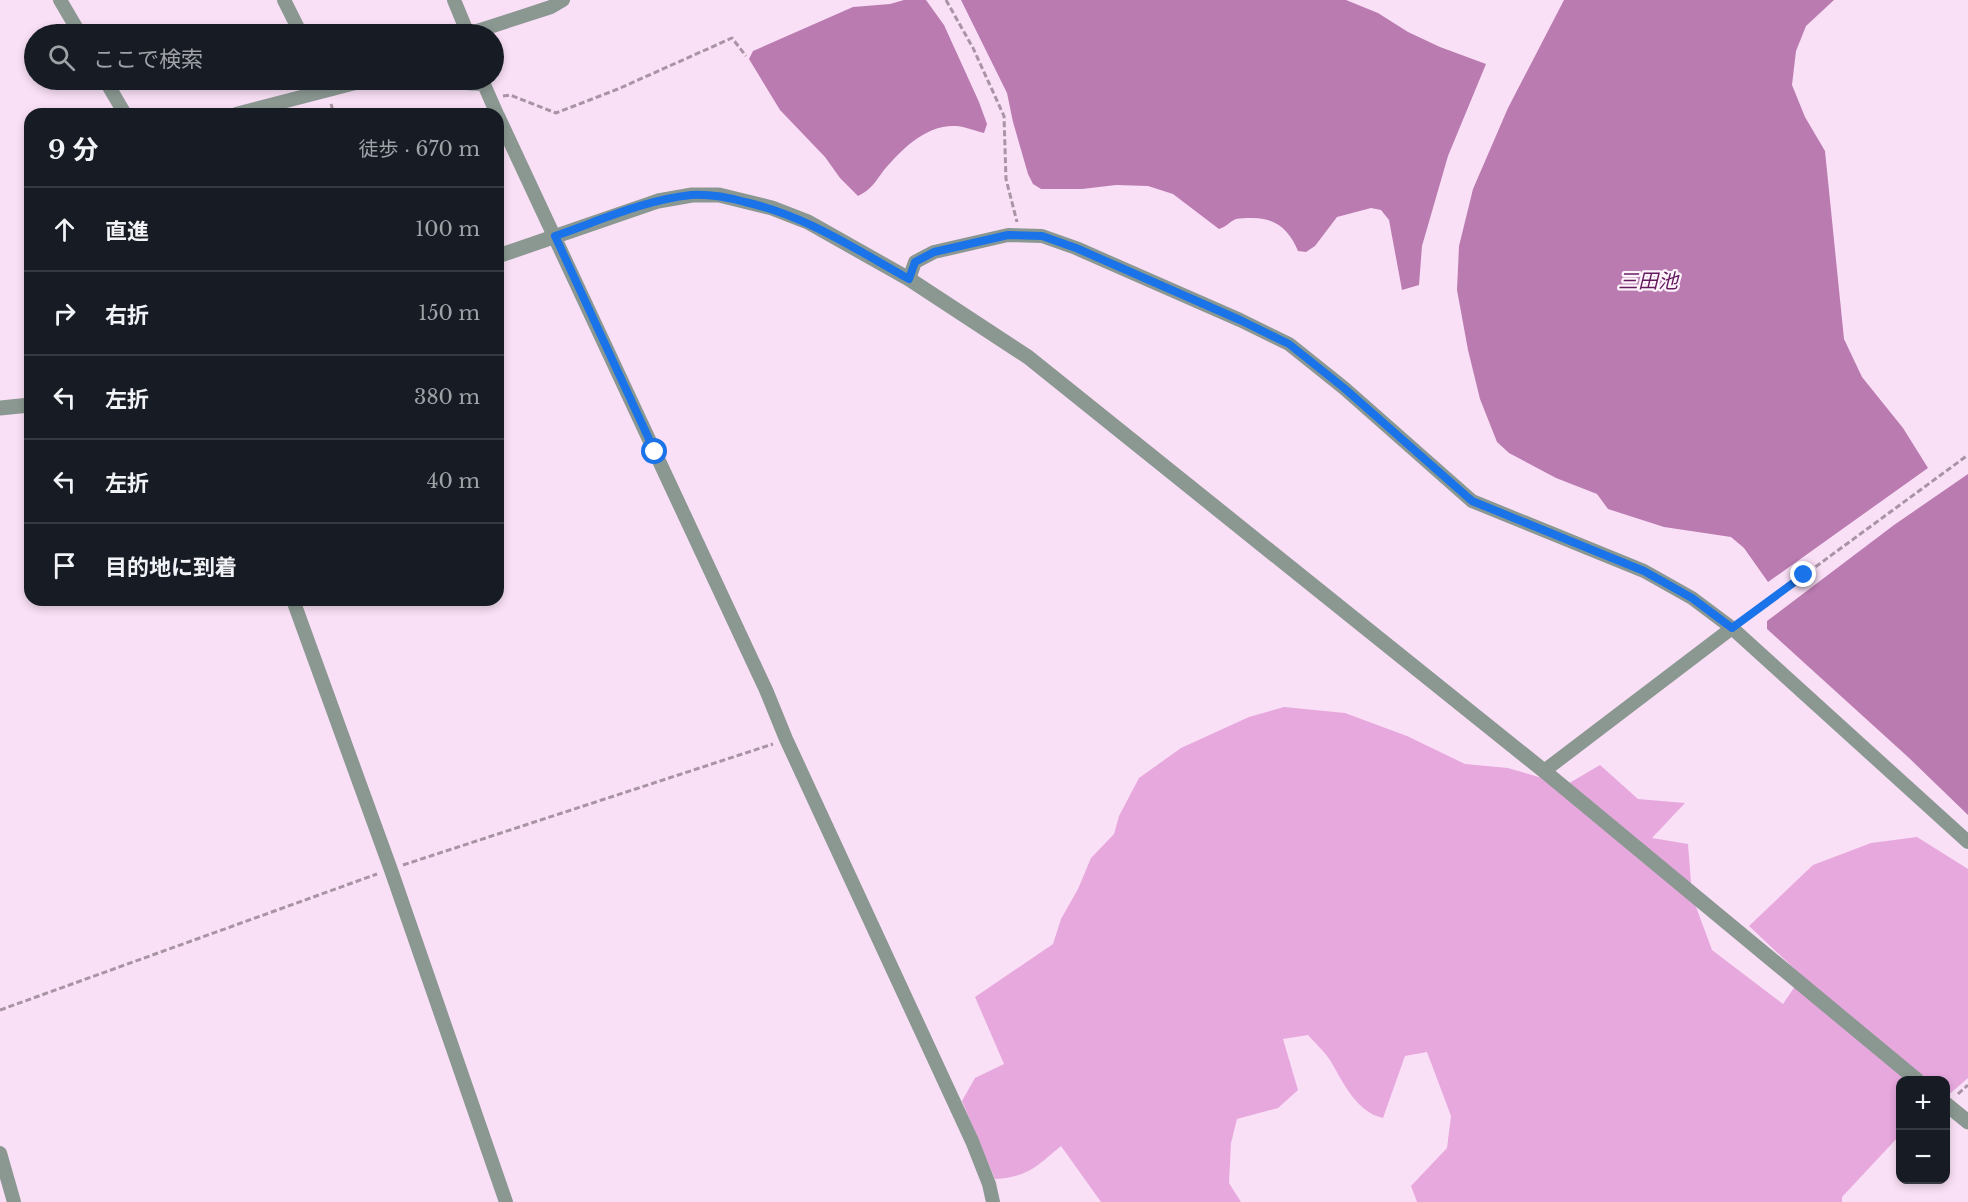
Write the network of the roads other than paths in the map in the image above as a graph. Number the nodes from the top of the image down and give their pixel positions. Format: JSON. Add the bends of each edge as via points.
{"nodes":[{"id":1,"x":60,"y":0,"type":"edge"},
{"id":2,"x":284,"y":0,"type":"edge"},
{"id":3,"x":454,"y":0,"type":"edge"},
{"id":4,"x":563,"y":0,"type":"edge"},
{"id":5,"x":74,"y":24,"type":"edge"},
{"id":6,"x":296,"y":24,"type":"edge"},
{"id":7,"x":464,"y":24,"type":"edge"},
{"id":8,"x":499,"y":24,"type":"edge"},
{"id":9,"x":111,"y":90,"type":"edge"},
{"id":10,"x":311,"y":90,"type":"edge"},
{"id":11,"x":486,"y":90,"type":"edge"},
{"id":12,"x":121,"y":108,"type":"edge"},
{"id":13,"x":255,"y":108,"type":"edge"},
{"id":14,"x":495,"y":108,"type":"edge"},
{"id":15,"x":504,"y":128,"type":"edge"},
{"id":16,"x":555,"y":236,"type":"junction"},
{"id":17,"x":504,"y":254,"type":"edge"},
{"id":18,"x":909,"y":279,"type":"junction"},
{"id":19,"x":24,"y":406,"type":"edge"},
{"id":20,"x":0,"y":408,"type":"edge"},
{"id":21,"x":295,"y":606,"type":"edge"},
{"id":22,"x":1732,"y":628,"type":"junction"},
{"id":23,"x":1544,"y":771,"type":"junction"},
{"id":24,"x":1968,"y":842,"type":"edge"},
{"id":25,"x":1912,"y":1076,"type":"edge"},
{"id":26,"x":1950,"y":1107,"type":"edge"},
{"id":27,"x":1968,"y":1122,"type":"edge"},
{"id":28,"x":0,"y":1153,"type":"edge"},
{"id":29,"x":14,"y":1202,"type":"edge"},
{"id":30,"x":506,"y":1202,"type":"edge"},
{"id":31,"x":993,"y":1202,"type":"edge"}],
"edges":[{"from":1,"to":5,"type":"street"},
{"from":2,"to":6,"type":"street"},
{"from":3,"to":7,"type":"street"},
{"from":4,"to":8,"type":"street"},
{"from":9,"to":12,"type":"street"},
{"from":10,"to":13,"type":"street"},
{"from":11,"to":14,"type":"street"},
{"from":15,"to":16,"type":"street"},
{"from":16,"to":17,"type":"street"},
{"from":16,"to":18,"type":"street","via":[[658,201],[719,195],[808,222]]},
{"from":16,"to":31,"type":"street","via":[[972,1141]]},
{"from":18,"to":22,"type":"street","via":[[915,262],[934,252],[1008,235],[1042,236],[1076,248],[1289,344],[1472,501],[1644,571],[1692,598]]},
{"from":18,"to":23,"type":"street","via":[[1028,357]]},
{"from":19,"to":20,"type":"street"},
{"from":21,"to":30,"type":"street"},
{"from":22,"to":23,"type":"street"},
{"from":22,"to":24,"type":"street"},
{"from":23,"to":25,"type":"street"},
{"from":26,"to":27,"type":"street"},
{"from":28,"to":29,"type":"street"}]}
